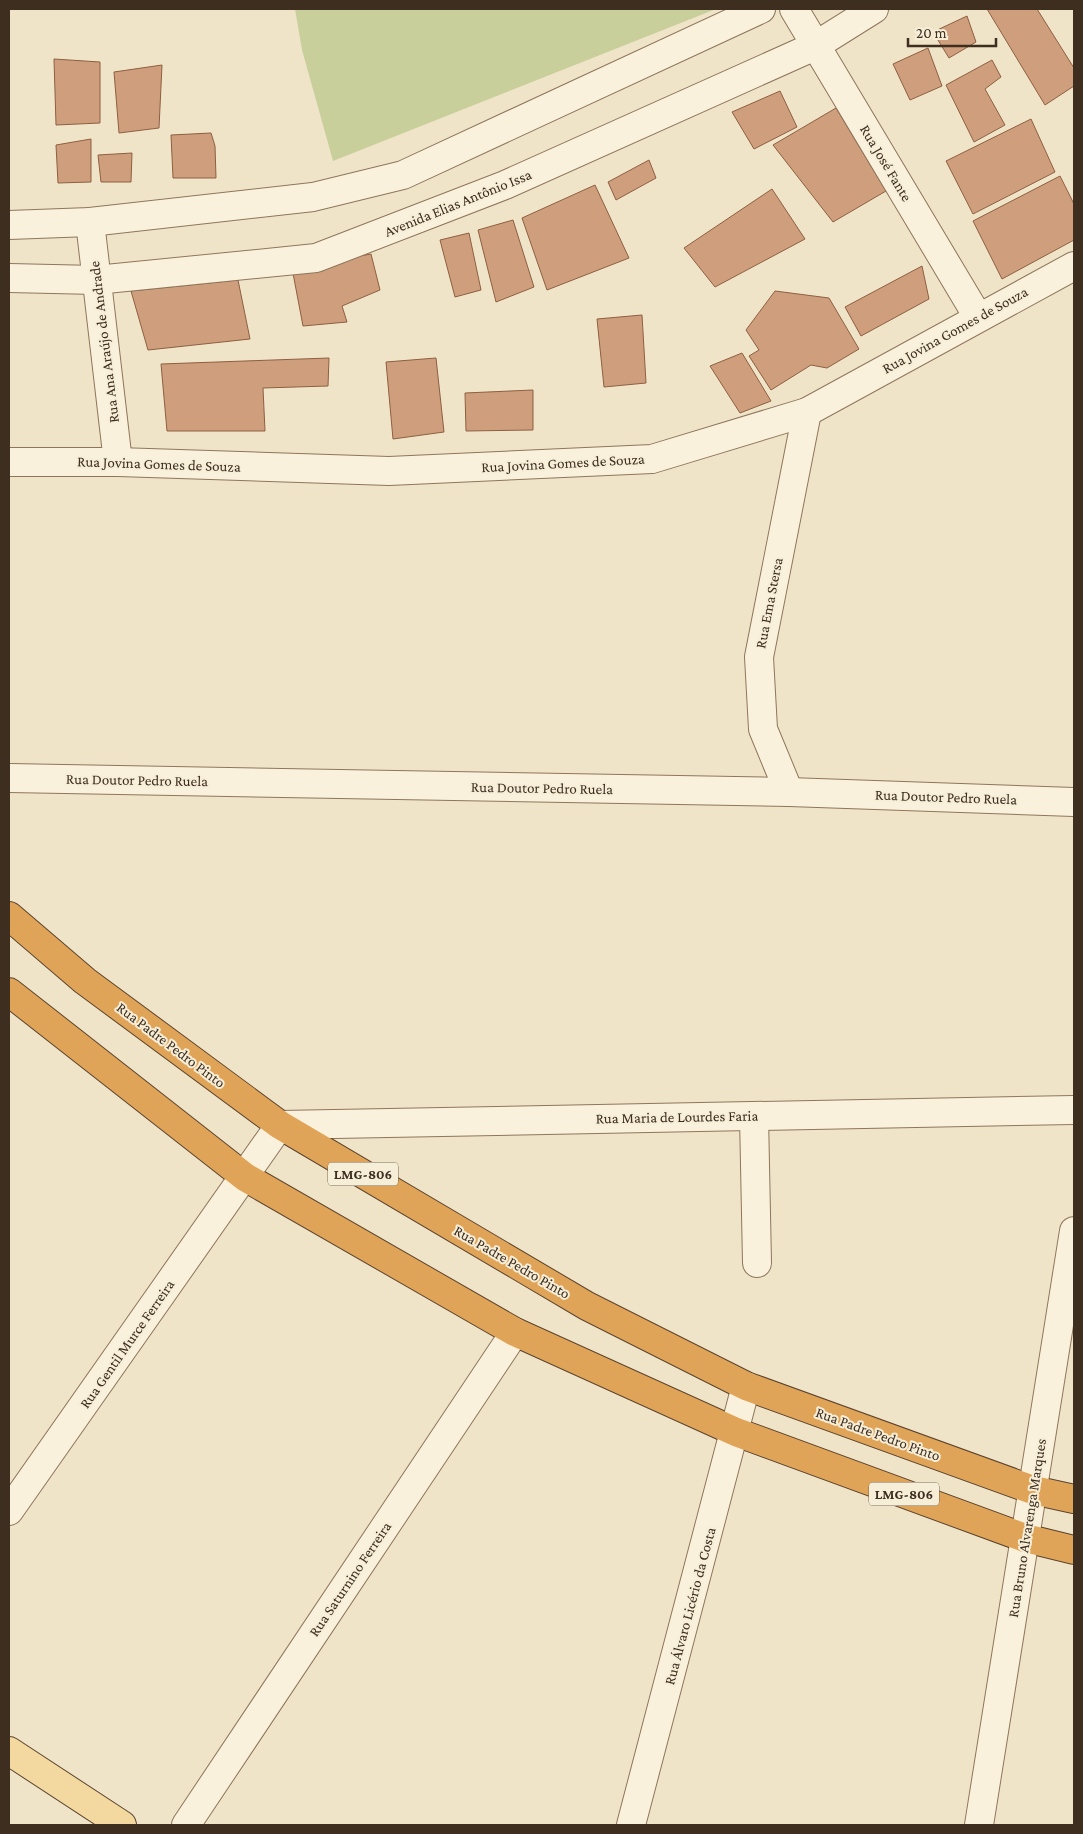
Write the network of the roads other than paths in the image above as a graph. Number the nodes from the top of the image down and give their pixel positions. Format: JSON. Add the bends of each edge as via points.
{"nodes":[{"id":1,"x":761,"y":9,"type":"edge"},
{"id":2,"x":794,"y":9,"type":"edge"},
{"id":3,"x":874,"y":9,"type":"edge"},
{"id":4,"x":816,"y":46,"type":"junction"},
{"id":5,"x":90,"y":222,"type":"junction"},
{"id":6,"x":9,"y":225,"type":"edge"},
{"id":7,"x":1074,"y":266,"type":"edge"},
{"id":8,"x":9,"y":278,"type":"edge"},
{"id":9,"x":96,"y":280,"type":"junction"},
{"id":10,"x":978,"y":317,"type":"junction"},
{"id":11,"x":807,"y":412,"type":"junction"},
{"id":12,"x":9,"y":462,"type":"edge"},
{"id":13,"x":118,"y":462,"type":"junction"},
{"id":14,"x":9,"y":778,"type":"edge"},
{"id":15,"x":789,"y":792,"type":"junction"},
{"id":16,"x":1074,"y":802,"type":"edge"},
{"id":17,"x":9,"y":916,"type":"edge"},
{"id":18,"x":9,"y":992,"type":"edge"},
{"id":19,"x":1074,"y":1110,"type":"edge"},
{"id":20,"x":754,"y":1116,"type":"junction"},
{"id":21,"x":280,"y":1125,"type":"junction"},
{"id":22,"x":245,"y":1177,"type":"junction"},
{"id":23,"x":1074,"y":1231,"type":"edge"},
{"id":24,"x":758,"y":1263,"type":"dead end"},
{"id":25,"x":515,"y":1332,"type":"junction"},
{"id":26,"x":746,"y":1386,"type":"junction"},
{"id":27,"x":736,"y":1432,"type":"junction"},
{"id":28,"x":1033,"y":1490,"type":"junction"},
{"id":29,"x":1074,"y":1499,"type":"edge"},
{"id":30,"x":9,"y":1511,"type":"edge"},
{"id":31,"x":1025,"y":1538,"type":"junction"},
{"id":32,"x":1074,"y":1550,"type":"edge"},
{"id":33,"x":9,"y":1751,"type":"edge"},
{"id":34,"x":122,"y":1825,"type":"edge"},
{"id":35,"x":186,"y":1825,"type":"edge"},
{"id":36,"x":631,"y":1825,"type":"edge"},
{"id":37,"x":980,"y":1825,"type":"edge"}],
"edges":[{"from":1,"to":5,"type":"street","via":[[403,175],[313,196]]},
{"from":2,"to":4,"type":"street","name":"Rua José Fante"},
{"from":3,"to":4,"type":"street","name":"Avenida Elias Antônio Issa"},
{"from":4,"to":9,"type":"street","name":"Avenida Elias Antônio Issa","via":[[504,186],[316,258]]},
{"from":4,"to":10,"type":"street","name":"Rua José Fante"},
{"from":5,"to":6,"type":"street"},
{"from":5,"to":9,"type":"street","name":"Rua Ana Araújo de Andrade"},
{"from":7,"to":10,"type":"street","name":"Rua Jovina Gomes de Souza"},
{"from":8,"to":9,"type":"street","name":"Avenida Elias Antônio Issa"},
{"from":9,"to":13,"type":"street","name":"Rua Ana Araújo de Andrade"},
{"from":10,"to":11,"type":"street","name":"Rua Jovina Gomes de Souza"},
{"from":11,"to":13,"type":"street","name":"Rua Jovina Gomes de Souza","via":[[652,459],[389,471]]},
{"from":11,"to":15,"type":"street","name":"Rua Ema Stersa","via":[[759,656],[763,729]]},
{"from":12,"to":13,"type":"street","name":"Rua Jovina Gomes de Souza"},
{"from":14,"to":15,"type":"street","name":"Rua Doutor Pedro Ruela"},
{"from":15,"to":16,"type":"street","name":"Rua Doutor Pedro Ruela"},
{"from":17,"to":21,"type":"highway","name":"Rua Padre Pedro Pinto","number":"LMG-806","via":[[85,981]]},
{"from":18,"to":22,"type":"highway","number":"LMG-806"},
{"from":19,"to":20,"type":"street","name":"Rua Maria de Lourdes Faria"},
{"from":20,"to":21,"type":"street","name":"Rua Maria de Lourdes Faria"},
{"from":20,"to":24,"type":"street"},
{"from":21,"to":22,"type":"street","name":"Rua Gentil Murce Ferreira"},
{"from":21,"to":26,"type":"highway","name":"Rua Padre Pedro Pinto","number":"LMG-806","via":[[587,1306]]},
{"from":22,"to":25,"type":"highway","number":"LMG-806"},
{"from":22,"to":30,"type":"street","name":"Rua Gentil Murce Ferreira"},
{"from":23,"to":28,"type":"street","name":"Rua Bruno Alvarenga Marques"},
{"from":25,"to":27,"type":"highway","number":"LMG-806"},
{"from":25,"to":35,"type":"street","name":"Rua Saturnino Ferreira"},
{"from":26,"to":27,"type":"street","name":"Rua Álvaro Licério da Costa"},
{"from":26,"to":28,"type":"highway","name":"Rua Padre Pedro Pinto","number":"LMG-806"},
{"from":27,"to":31,"type":"highway","number":"LMG-806"},
{"from":27,"to":36,"type":"street","name":"Rua Álvaro Licério da Costa"},
{"from":28,"to":29,"type":"highway","name":"Rua Padre Pedro Pinto","number":"LMG-806"},
{"from":28,"to":31,"type":"street","name":"Rua Bruno Alvarenga Marques"},
{"from":31,"to":32,"type":"highway","number":"LMG-806"},
{"from":31,"to":37,"type":"street","name":"Rua Bruno Alvarenga Marques"},
{"from":33,"to":34,"type":"main road"}]}
